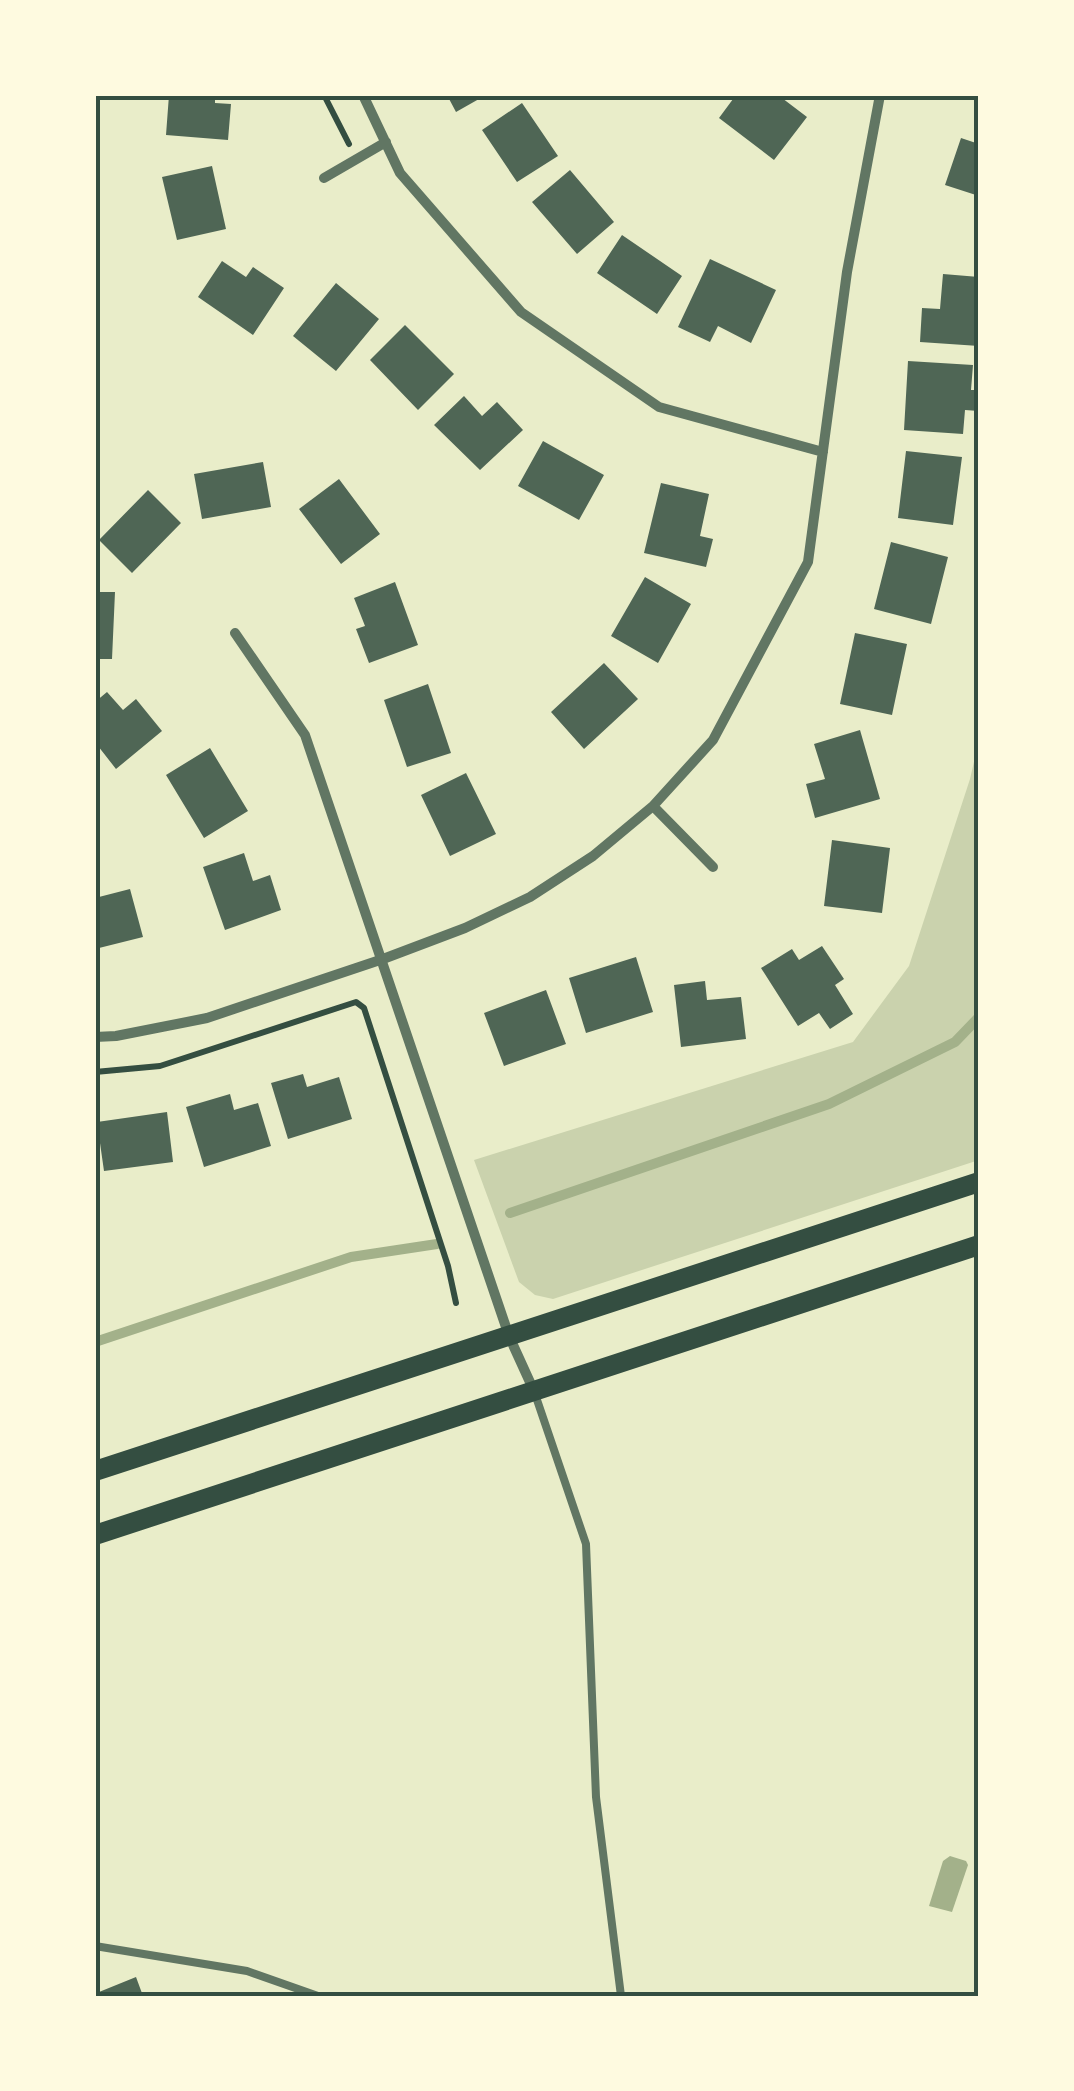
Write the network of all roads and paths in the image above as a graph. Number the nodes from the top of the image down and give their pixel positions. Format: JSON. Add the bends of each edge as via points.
{"nodes":[{"id":1,"x":324,"y":95,"type":"edge"},
{"id":2,"x":363,"y":95,"type":"edge"},
{"id":3,"x":880,"y":95,"type":"edge"},
{"id":4,"x":386,"y":142,"type":"junction"},
{"id":5,"x":356,"y":158,"type":"junction"},
{"id":6,"x":324,"y":178,"type":"dead end"},
{"id":7,"x":823,"y":452,"type":"junction"},
{"id":8,"x":235,"y":632,"type":"dead end"},
{"id":9,"x":653,"y":806,"type":"junction"},
{"id":10,"x":713,"y":867,"type":"dead end"},
{"id":11,"x":383,"y":958,"type":"junction"},
{"id":12,"x":95,"y":1037,"type":"edge"},
{"id":13,"x":95,"y":1072,"type":"edge"},
{"id":14,"x":979,"y":1182,"type":"edge"},
{"id":15,"x":979,"y":1244,"type":"edge"},
{"id":16,"x":456,"y":1303,"type":"dead end"},
{"id":17,"x":509,"y":1336,"type":"junction"},
{"id":18,"x":534,"y":1391,"type":"junction"},
{"id":19,"x":95,"y":1471,"type":"edge"},
{"id":20,"x":95,"y":1535,"type":"edge"},
{"id":21,"x":95,"y":1946,"type":"edge"},
{"id":22,"x":318,"y":1996,"type":"edge"},
{"id":23,"x":622,"y":1996,"type":"edge"}],
"edges":[{"from":1,"to":5,"type":"path"},
{"from":2,"to":4,"type":"street"},
{"from":3,"to":7,"type":"street"},
{"from":4,"to":5,"type":"street"},
{"from":4,"to":7,"type":"street","via":[[400,173],[521,312],[659,407]]},
{"from":5,"to":6,"type":"street"},
{"from":7,"to":9,"type":"street","via":[[808,562],[713,740]]},
{"from":8,"to":11,"type":"street","via":[[305,735]]},
{"from":9,"to":10,"type":"street"},
{"from":9,"to":11,"type":"street","via":[[530,897]]},
{"from":11,"to":12,"type":"street","via":[[207,1018]]},
{"from":11,"to":17,"type":"street"},
{"from":13,"to":16,"type":"path","via":[[160,1066],[356,1002],[364,1008],[396,1101]]},
{"from":14,"to":17,"type":"main road"},
{"from":15,"to":18,"type":"main road"},
{"from":17,"to":18,"type":"street"},
{"from":17,"to":19,"type":"main road"},
{"from":18,"to":20,"type":"main road"},
{"from":18,"to":23,"type":"lane","via":[[586,1544],[596,1798]]},
{"from":21,"to":22,"type":"lane","via":[[247,1971]]}]}
